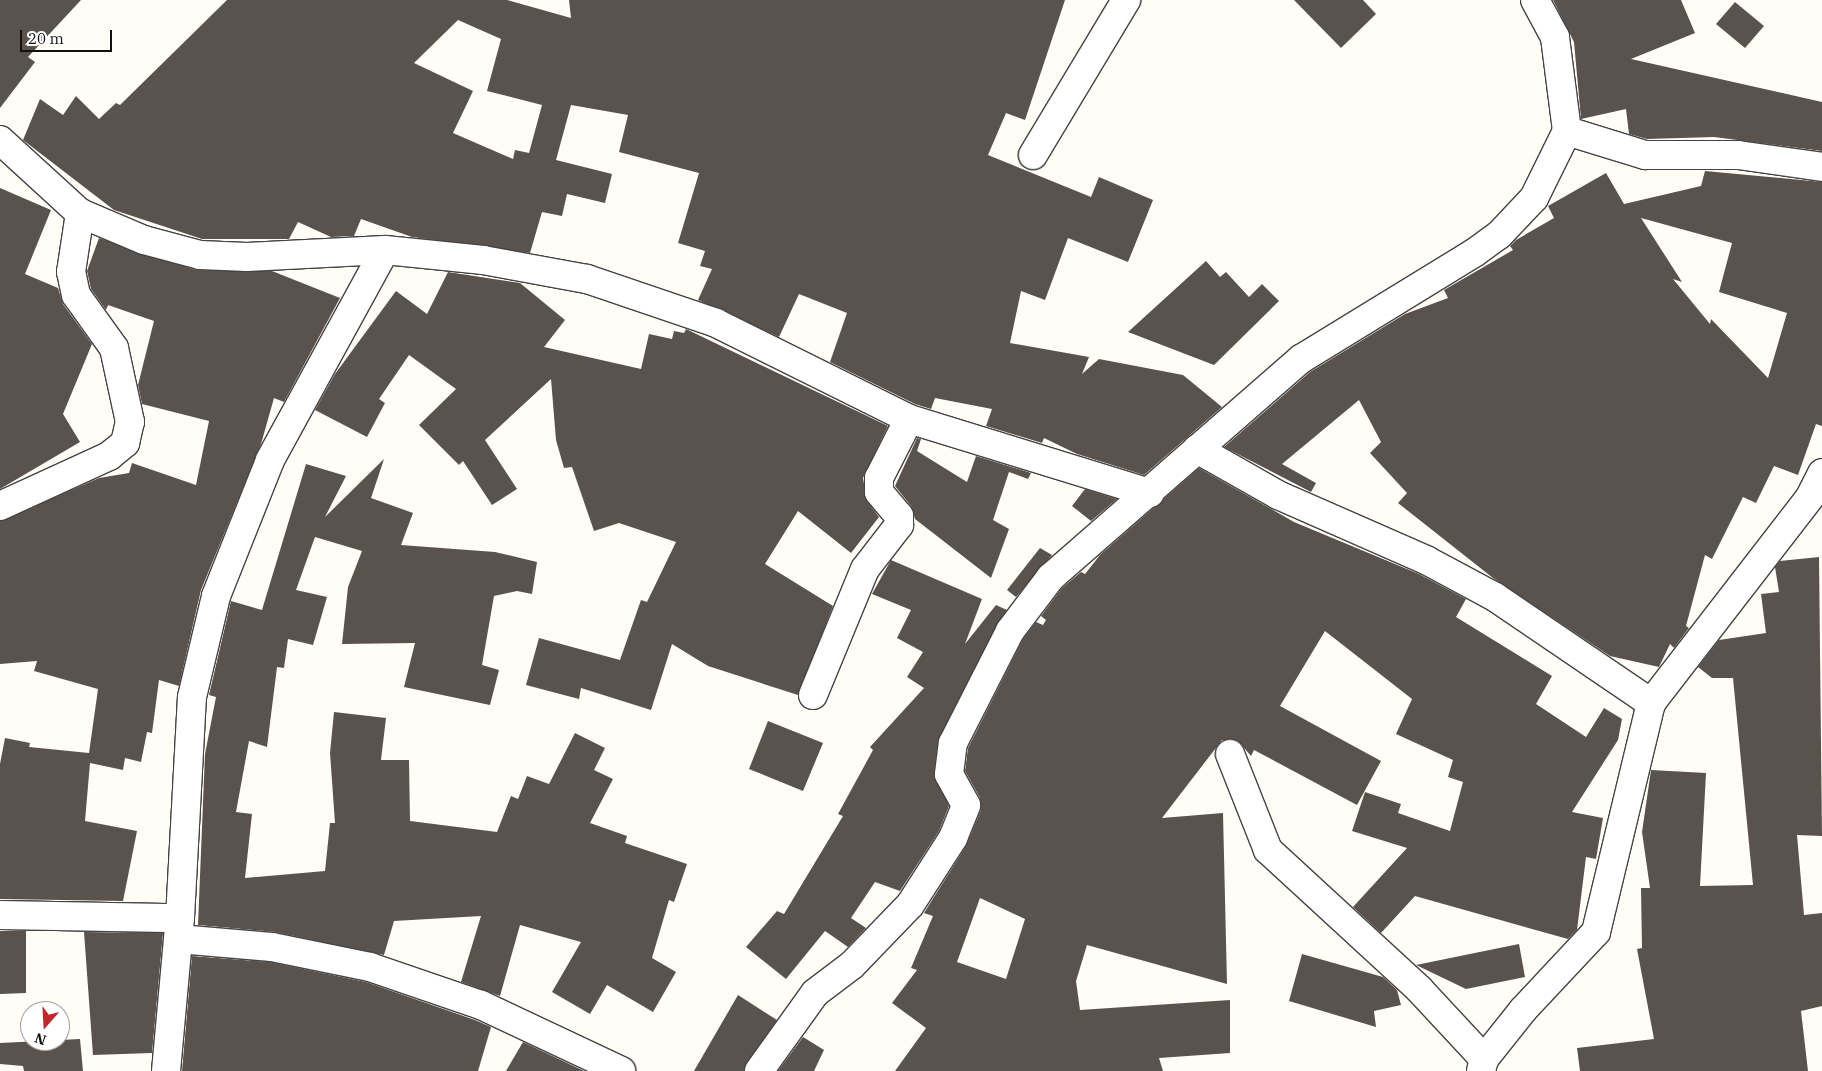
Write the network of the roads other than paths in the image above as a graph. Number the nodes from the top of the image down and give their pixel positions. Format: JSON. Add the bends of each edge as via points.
{"nodes":[{"id":1,"x":1126,"y":0,"type":"edge"},
{"id":2,"x":1535,"y":0,"type":"edge"},
{"id":3,"x":1567,"y":131,"type":"junction"},
{"id":4,"x":0,"y":140,"type":"edge"},
{"id":5,"x":1033,"y":155,"type":"dead end"},
{"id":6,"x":1822,"y":167,"type":"edge"},
{"id":7,"x":80,"y":213,"type":"junction"},
{"id":8,"x":385,"y":250,"type":"junction"},
{"id":9,"x":909,"y":418,"type":"junction"},
{"id":10,"x":1197,"y":449,"type":"junction"},
{"id":11,"x":1818,"y":489,"type":"edge"},
{"id":12,"x":1150,"y":493,"type":"junction"},
{"id":13,"x":0,"y":506,"type":"edge"},
{"id":14,"x":812,"y":695,"type":"dead end"},
{"id":15,"x":1652,"y":703,"type":"junction"},
{"id":16,"x":1230,"y":754,"type":"dead end"},
{"id":17,"x":0,"y":915,"type":"edge"},
{"id":18,"x":179,"y":928,"type":"junction"},
{"id":19,"x":1482,"y":1065,"type":"edge"},
{"id":20,"x":166,"y":1071,"type":"edge"},
{"id":21,"x":621,"y":1071,"type":"edge"},
{"id":22,"x":759,"y":1071,"type":"edge"}],
"edges":[{"from":1,"to":5,"type":"street"},
{"from":2,"to":3,"type":"street","via":[[1555,37]]},
{"from":3,"to":6,"type":"street","via":[[1645,155],[1738,155]]},
{"from":3,"to":10,"type":"street","via":[[1534,198],[1499,235],[1427,285],[1302,359]]},
{"from":4,"to":7,"type":"street"},
{"from":7,"to":8,"type":"street","via":[[144,240],[200,255]]},
{"from":7,"to":13,"type":"street","via":[[71,272],[76,295],[104,330],[119,364],[130,422],[125,443],[109,456]]},
{"from":8,"to":9,"type":"street","via":[[484,260],[587,279],[666,304],[763,345]]},
{"from":8,"to":18,"type":"street","via":[[270,460],[216,596],[192,697]]},
{"from":9,"to":12,"type":"street"},
{"from":9,"to":14,"type":"street","via":[[879,478],[879,492],[899,516],[899,525],[865,569]]},
{"from":10,"to":12,"type":"street"},
{"from":10,"to":15,"type":"street","via":[[1278,496],[1426,560],[1495,597]]},
{"from":11,"to":15,"type":"street"},
{"from":12,"to":22,"type":"street","via":[[1051,577],[1030,601],[982,679],[953,742],[949,774],[966,805],[954,838],[910,905],[852,965],[815,993]]},
{"from":15,"to":19,"type":"street","via":[[1596,932],[1523,1010]]},
{"from":16,"to":19,"type":"street","via":[[1268,850],[1419,989]]},
{"from":17,"to":18,"type":"street"},
{"from":18,"to":20,"type":"street"},
{"from":18,"to":21,"type":"street","via":[[370,967],[480,1005]]}]}
